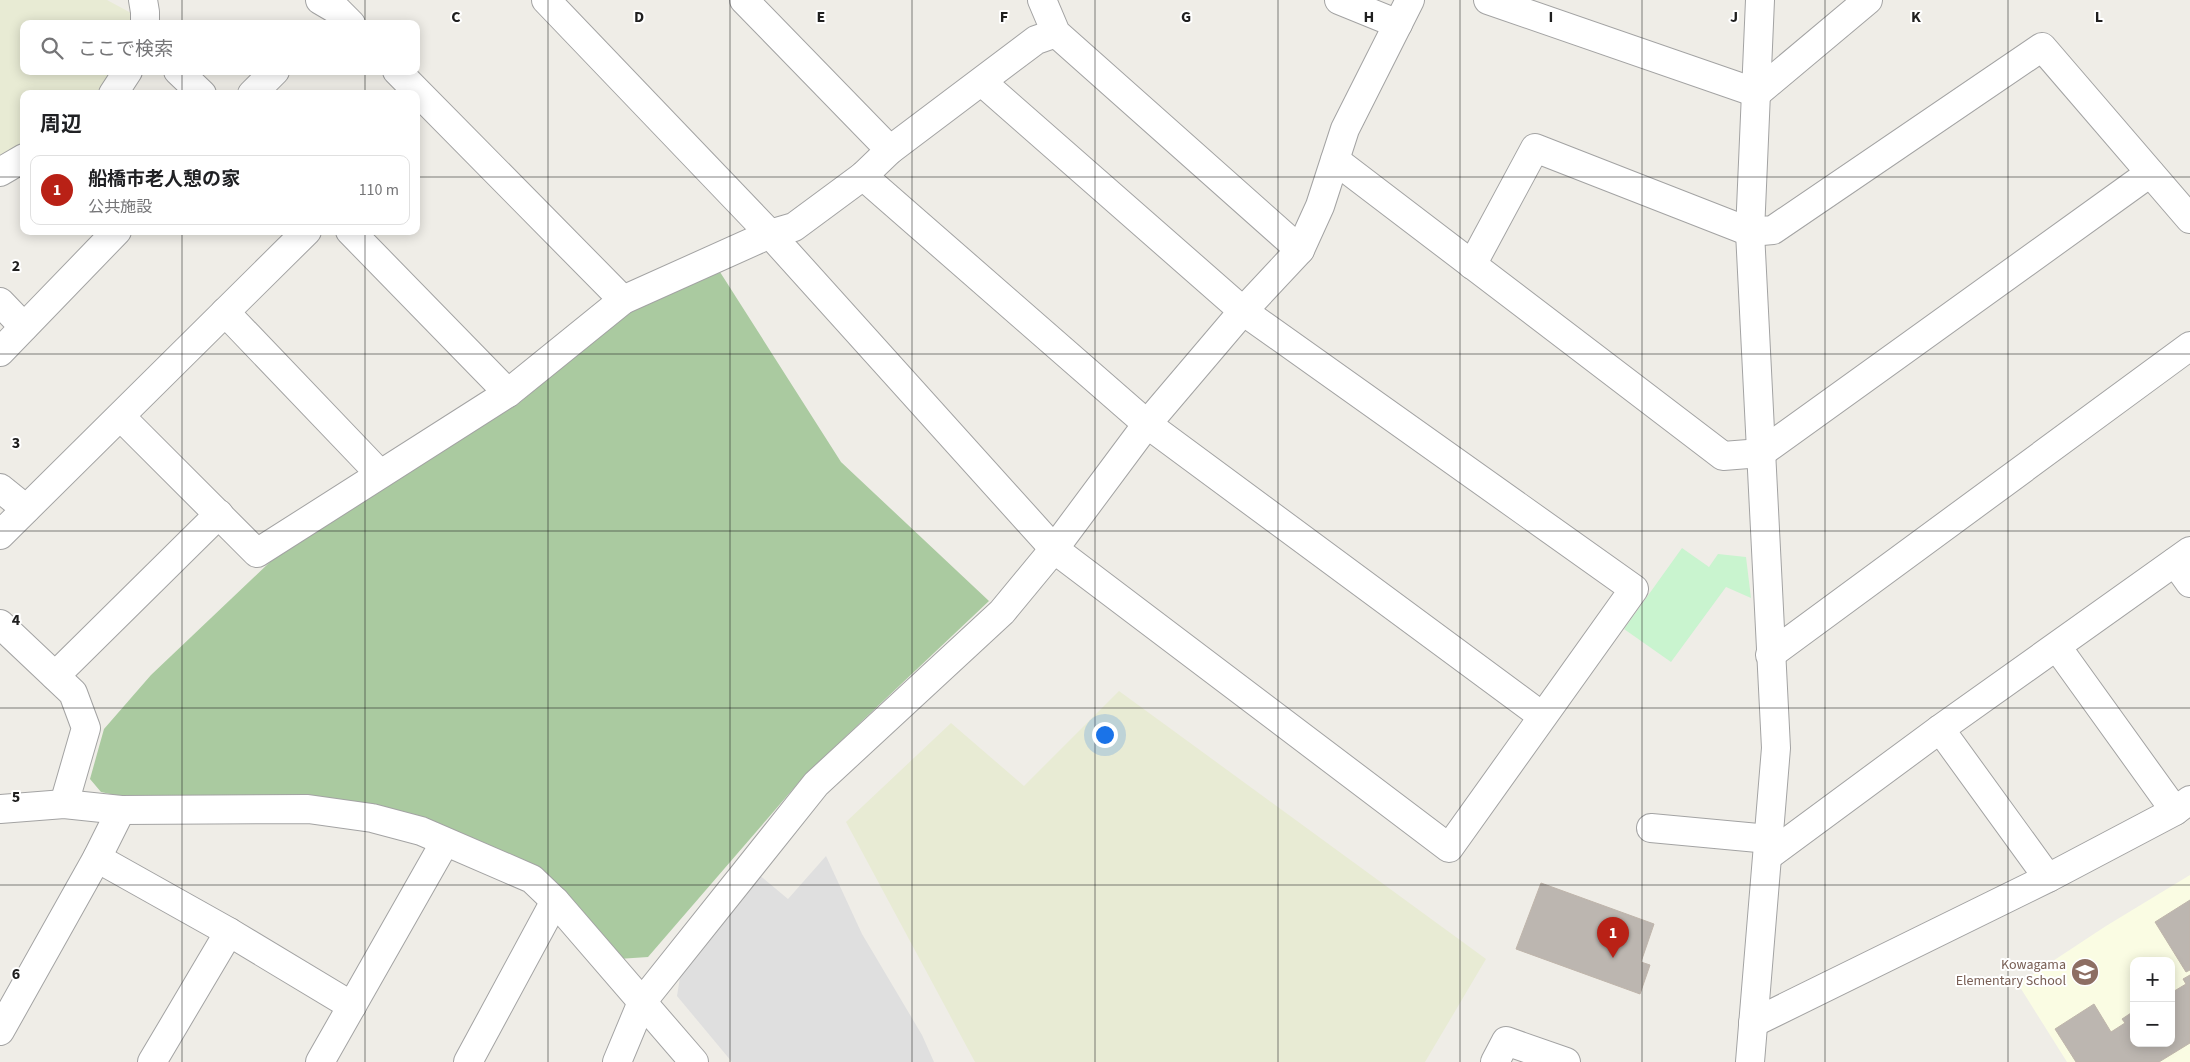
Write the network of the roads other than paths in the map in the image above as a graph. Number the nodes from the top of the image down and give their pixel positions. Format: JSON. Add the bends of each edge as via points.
{"nodes":[{"id":1,"x":143,"y":0,"type":"edge"},
{"id":2,"x":546,"y":0,"type":"edge"},
{"id":3,"x":744,"y":0,"type":"edge"},
{"id":4,"x":1042,"y":0,"type":"edge"},
{"id":5,"x":1339,"y":0,"type":"edge"},
{"id":6,"x":1488,"y":0,"type":"edge"},
{"id":7,"x":1760,"y":0,"type":"edge"},
{"id":8,"x":1868,"y":0,"type":"edge"},
{"id":9,"x":1404,"y":12,"type":"edge"},
{"id":10,"x":145,"y":20,"type":"edge"},
{"id":11,"x":1056,"y":33,"type":"junction"},
{"id":12,"x":126,"y":75,"type":"edge"},
{"id":13,"x":182,"y":75,"type":"edge"},
{"id":14,"x":271,"y":75,"type":"edge"},
{"id":15,"x":400,"y":75,"type":"edge"},
{"id":16,"x":982,"y":82,"type":"junction"},
{"id":17,"x":116,"y":90,"type":"edge"},
{"id":18,"x":198,"y":90,"type":"edge"},
{"id":19,"x":256,"y":90,"type":"edge"},
{"id":20,"x":409,"y":90,"type":"edge"},
{"id":21,"x":1757,"y":93,"type":"junction"},
{"id":22,"x":424,"y":114,"type":"edge"},
{"id":23,"x":890,"y":150,"type":"junction"},
{"id":24,"x":20,"y":160,"type":"edge"},
{"id":25,"x":1335,"y":160,"type":"junction"},
{"id":26,"x":0,"y":172,"type":"edge"},
{"id":27,"x":2150,"y":173,"type":"junction"},
{"id":28,"x":863,"y":176,"type":"junction"},
{"id":29,"x":2190,"y":219,"type":"edge"},
{"id":30,"x":1750,"y":232,"type":"junction"},
{"id":31,"x":770,"y":234,"type":"junction"},
{"id":32,"x":113,"y":235,"type":"edge"},
{"id":33,"x":303,"y":235,"type":"edge"},
{"id":34,"x":354,"y":235,"type":"edge"},
{"id":35,"x":1300,"y":250,"type":"junction"},
{"id":36,"x":1472,"y":265,"type":"junction"},
{"id":37,"x":623,"y":300,"type":"junction"},
{"id":38,"x":0,"y":302,"type":"edge"},
{"id":39,"x":1243,"y":311,"type":"junction"},
{"id":40,"x":225,"y":312,"type":"junction"},
{"id":41,"x":24,"y":327,"type":"junction"},
{"id":42,"x":2190,"y":346,"type":"edge"},
{"id":43,"x":0,"y":352,"type":"edge"},
{"id":44,"x":508,"y":393,"type":"junction"},
{"id":45,"x":120,"y":417,"type":"junction"},
{"id":46,"x":1147,"y":424,"type":"junction"},
{"id":47,"x":1761,"y":454,"type":"junction"},
{"id":48,"x":380,"y":474,"type":"junction"},
{"id":49,"x":0,"y":488,"type":"edge"},
{"id":50,"x":26,"y":509,"type":"junction"},
{"id":51,"x":219,"y":514,"type":"junction"},
{"id":52,"x":0,"y":535,"type":"edge"},
{"id":53,"x":1054,"y":549,"type":"junction"},
{"id":54,"x":2185,"y":565,"type":"edge"},
{"id":55,"x":0,"y":624,"type":"edge"},
{"id":56,"x":2057,"y":647,"type":"junction"},
{"id":57,"x":1770,"y":655,"type":"junction"},
{"id":58,"x":56,"y":676,"type":"junction"},
{"id":59,"x":1542,"y":716,"type":"junction"},
{"id":60,"x":1940,"y":728,"type":"junction"},
{"id":61,"x":64,"y":804,"type":"junction"},
{"id":62,"x":2183,"y":805,"type":"edge"},
{"id":63,"x":0,"y":809,"type":"edge"},
{"id":64,"x":121,"y":810,"type":"junction"},
{"id":65,"x":1651,"y":828,"type":"dead end"},
{"id":66,"x":445,"y":842,"type":"junction"},
{"id":67,"x":1768,"y":847,"type":"junction"},
{"id":68,"x":97,"y":858,"type":"junction"},
{"id":69,"x":2048,"y":878,"type":"junction"},
{"id":70,"x":555,"y":901,"type":"junction"},
{"id":71,"x":229,"y":932,"type":"junction"},
{"id":72,"x":642,"y":1002,"type":"junction"},
{"id":73,"x":352,"y":1006,"type":"junction"},
{"id":74,"x":1753,"y":1023,"type":"junction"},
{"id":75,"x":0,"y":1031,"type":"edge"},
{"id":76,"x":152,"y":1062,"type":"edge"},
{"id":77,"x":320,"y":1062,"type":"edge"},
{"id":78,"x":468,"y":1062,"type":"edge"},
{"id":79,"x":617,"y":1062,"type":"edge"},
{"id":80,"x":694,"y":1062,"type":"edge"},
{"id":81,"x":1495,"y":1062,"type":"edge"},
{"id":82,"x":1566,"y":1062,"type":"edge"},
{"id":83,"x":1750,"y":1062,"type":"edge"}],
"edges":[{"from":1,"to":10,"type":"street"},
{"from":2,"to":31,"type":"street"},
{"from":3,"to":23,"type":"street"},
{"from":4,"to":11,"type":"street"},
{"from":5,"to":9,"type":"street"},
{"from":6,"to":21,"type":"street"},
{"from":7,"to":21,"type":"street"},
{"from":8,"to":21,"type":"street"},
{"from":9,"to":25,"type":"street","via":[[1346,129]]},
{"from":11,"to":16,"type":"street","via":[[1036,40]]},
{"from":11,"to":35,"type":"street"},
{"from":12,"to":17,"type":"street"},
{"from":13,"to":18,"type":"street"},
{"from":14,"to":19,"type":"street"},
{"from":15,"to":20,"type":"street"},
{"from":16,"to":23,"type":"street"},
{"from":16,"to":39,"type":"street"},
{"from":21,"to":30,"type":"street"},
{"from":22,"to":37,"type":"street"},
{"from":23,"to":28,"type":"street"},
{"from":24,"to":26,"type":"street"},
{"from":25,"to":35,"type":"street","via":[[1320,206]]},
{"from":25,"to":36,"type":"street"},
{"from":27,"to":29,"type":"street"},
{"from":27,"to":30,"type":"street","via":[[2042,47],[1773,230]]},
{"from":27,"to":47,"type":"street"},
{"from":28,"to":31,"type":"street","via":[[794,227]]},
{"from":28,"to":46,"type":"street"},
{"from":30,"to":36,"type":"street","via":[[1535,148]]},
{"from":30,"to":47,"type":"street"},
{"from":31,"to":37,"type":"street"},
{"from":31,"to":53,"type":"street"},
{"from":32,"to":41,"type":"street"},
{"from":33,"to":40,"type":"street"},
{"from":34,"to":44,"type":"street"},
{"from":35,"to":39,"type":"street"},
{"from":36,"to":47,"type":"street","via":[[1723,456]]},
{"from":37,"to":44,"type":"street"},
{"from":38,"to":41,"type":"street"},
{"from":39,"to":46,"type":"street"},
{"from":39,"to":59,"type":"street","via":[[1634,589]]},
{"from":40,"to":45,"type":"street"},
{"from":40,"to":48,"type":"street"},
{"from":41,"to":43,"type":"street"},
{"from":42,"to":57,"type":"street"},
{"from":44,"to":48,"type":"street"},
{"from":45,"to":50,"type":"street"},
{"from":45,"to":51,"type":"street"},
{"from":46,"to":53,"type":"street"},
{"from":46,"to":59,"type":"street"},
{"from":47,"to":57,"type":"street"},
{"from":48,"to":51,"type":"street","via":[[257,553]]},
{"from":49,"to":50,"type":"street"},
{"from":50,"to":52,"type":"street"},
{"from":51,"to":58,"type":"street"},
{"from":53,"to":59,"type":"street","via":[[1449,848]]},
{"from":53,"to":72,"type":"street","via":[[1002,612],[816,784]]},
{"from":54,"to":56,"type":"street"},
{"from":55,"to":58,"type":"street"},
{"from":56,"to":60,"type":"street"},
{"from":56,"to":62,"type":"street"},
{"from":57,"to":67,"type":"street","via":[[1776,748]]},
{"from":58,"to":61,"type":"street","via":[[74,693],[86,728]]},
{"from":60,"to":67,"type":"street"},
{"from":60,"to":69,"type":"street"},
{"from":61,"to":63,"type":"street"},
{"from":61,"to":64,"type":"street"},
{"from":62,"to":69,"type":"street"},
{"from":64,"to":66,"type":"street","via":[[308,809],[372,818],[421,831]]},
{"from":64,"to":68,"type":"street"},
{"from":65,"to":67,"type":"street"},
{"from":66,"to":70,"type":"street","via":[[532,879]]},
{"from":66,"to":73,"type":"street"},
{"from":67,"to":74,"type":"street"},
{"from":68,"to":71,"type":"street"},
{"from":68,"to":75,"type":"street"},
{"from":69,"to":74,"type":"street"},
{"from":70,"to":72,"type":"street"},
{"from":70,"to":78,"type":"street"},
{"from":71,"to":73,"type":"street"},
{"from":71,"to":76,"type":"street"},
{"from":72,"to":79,"type":"street"},
{"from":72,"to":80,"type":"street"},
{"from":73,"to":77,"type":"street"},
{"from":74,"to":83,"type":"street"},
{"from":81,"to":82,"type":"street","via":[[1506,1041]]}]}
